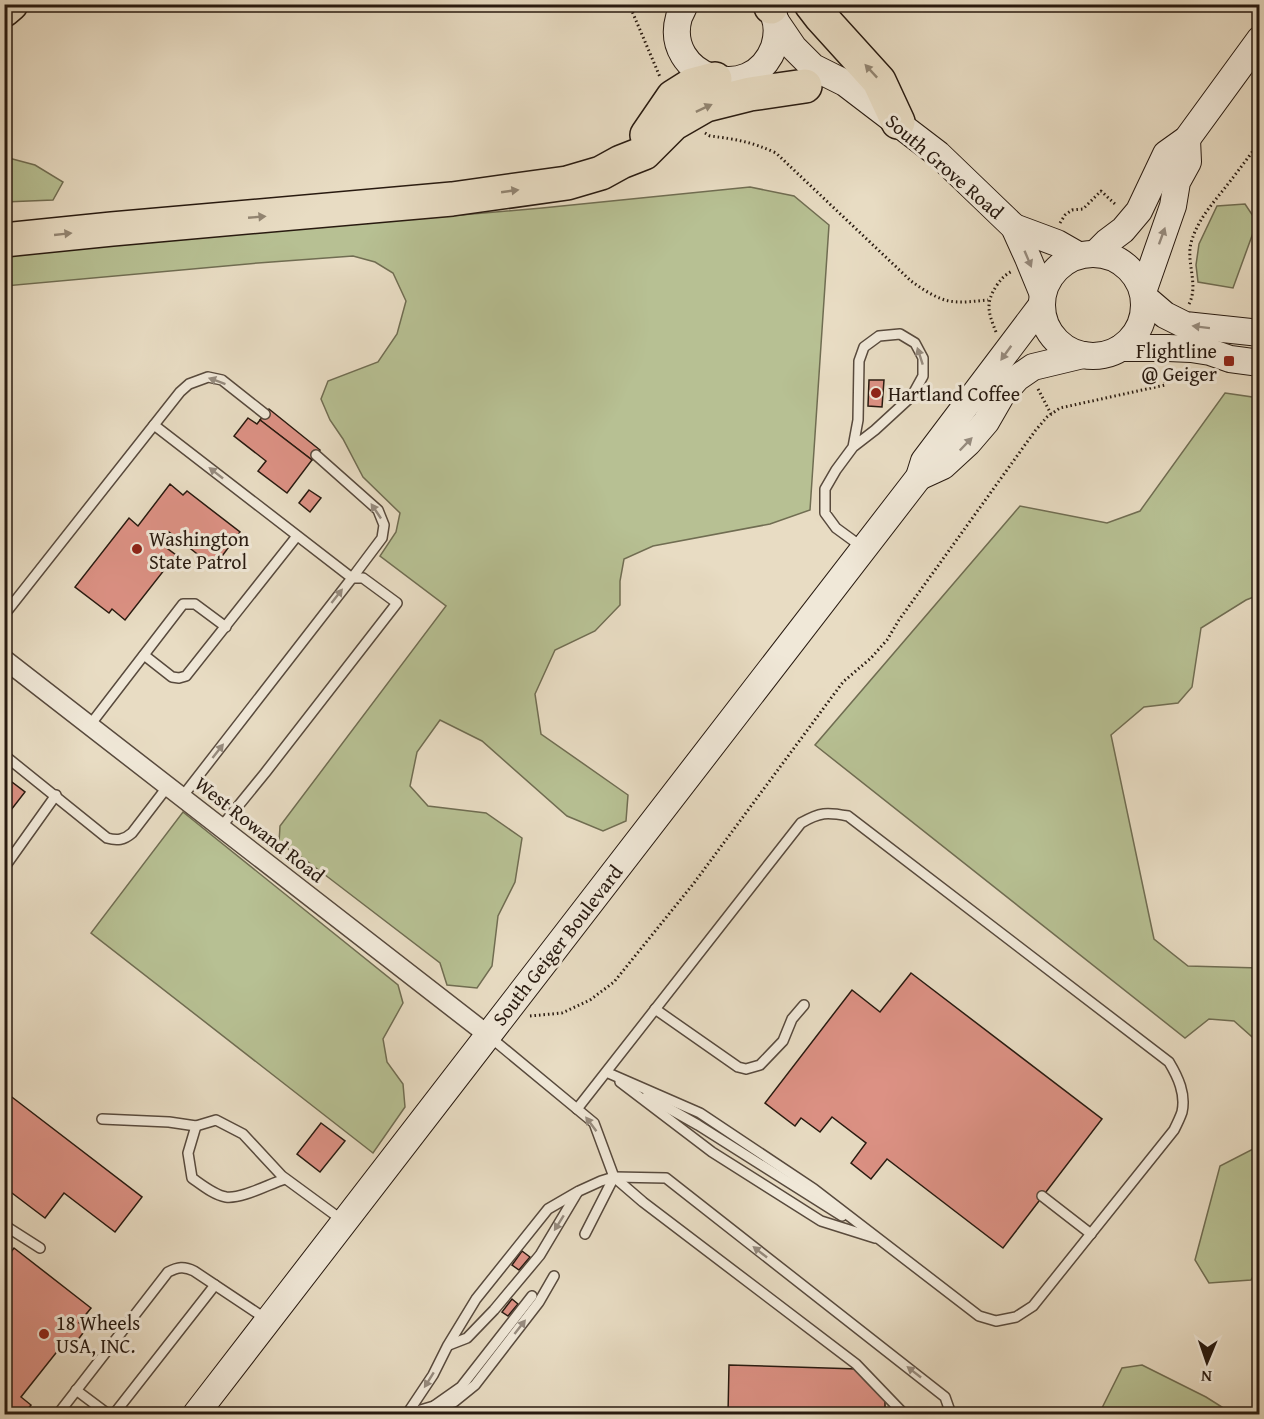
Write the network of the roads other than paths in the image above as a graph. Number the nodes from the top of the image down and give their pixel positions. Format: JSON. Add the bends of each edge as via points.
{"nodes":[{"id":1,"x":11,"y":4,"type":"edge"},
{"id":2,"x":811,"y":4,"type":"edge"},
{"id":3,"x":680,"y":9,"type":"edge"},
{"id":4,"x":4,"y":10,"type":"edge"},
{"id":5,"x":772,"y":10,"type":"edge"},
{"id":6,"x":1260,"y":39,"type":"edge"},
{"id":7,"x":730,"y":78,"type":"junction"},
{"id":8,"x":805,"y":86,"type":"junction"},
{"id":9,"x":682,"y":105,"type":"junction"},
{"id":10,"x":886,"y":114,"type":"junction"},
{"id":11,"x":1187,"y":139,"type":"junction"},
{"id":12,"x":1014,"y":227,"type":"junction"},
{"id":13,"x":4,"y":240,"type":"edge"},
{"id":14,"x":1087,"y":254,"type":"junction"},
{"id":15,"x":1144,"y":294,"type":"junction"},
{"id":16,"x":1042,"y":299,"type":"junction"},
{"id":17,"x":1260,"y":333,"type":"edge"},
{"id":18,"x":1121,"y":348,"type":"junction"},
{"id":19,"x":1083,"y":355,"type":"junction"},
{"id":20,"x":1260,"y":363,"type":"edge"},
{"id":21,"x":265,"y":414,"type":"dead end"},
{"id":22,"x":154,"y":425,"type":"junction"},
{"id":23,"x":853,"y":447,"type":"junction"},
{"id":24,"x":316,"y":455,"type":"dead end"},
{"id":25,"x":919,"y":477,"type":"junction"},
{"id":26,"x":297,"y":536,"type":"junction"},
{"id":27,"x":864,"y":549,"type":"junction"},
{"id":28,"x":352,"y":578,"type":"junction"},
{"id":29,"x":4,"y":615,"type":"edge"},
{"id":30,"x":226,"y":627,"type":"junction"},
{"id":31,"x":144,"y":655,"type":"junction"},
{"id":32,"x":5,"y":659,"type":"edge"},
{"id":33,"x":90,"y":725,"type":"junction"},
{"id":34,"x":4,"y":755,"type":"edge"},
{"id":35,"x":175,"y":792,"type":"junction"},
{"id":36,"x":56,"y":795,"type":"junction"},
{"id":37,"x":221,"y":827,"type":"junction"},
{"id":38,"x":4,"y":868,"type":"edge"},
{"id":39,"x":804,"y":1005,"type":"dead end"},
{"id":40,"x":655,"y":1010,"type":"junction"},
{"id":41,"x":494,"y":1027,"type":"junction"},
{"id":42,"x":606,"y":1072,"type":"junction"},
{"id":43,"x":577,"y":1109,"type":"junction"},
{"id":44,"x":102,"y":1119,"type":"dead end"},
{"id":45,"x":196,"y":1126,"type":"junction"},
{"id":46,"x":614,"y":1177,"type":"junction"},
{"id":47,"x":285,"y":1179,"type":"junction"},
{"id":48,"x":579,"y":1191,"type":"junction"},
{"id":49,"x":1042,"y":1196,"type":"dead end"},
{"id":50,"x":344,"y":1222,"type":"junction"},
{"id":51,"x":4,"y":1224,"type":"edge"},
{"id":52,"x":585,"y":1233,"type":"dead end"},
{"id":53,"x":1091,"y":1234,"type":"junction"},
{"id":54,"x":881,"y":1240,"type":"junction"},
{"id":55,"x":40,"y":1248,"type":"dead end"},
{"id":56,"x":554,"y":1276,"type":"dead end"},
{"id":57,"x":215,"y":1285,"type":"junction"},
{"id":58,"x":531,"y":1296,"type":"dead end"},
{"id":59,"x":268,"y":1320,"type":"junction"},
{"id":60,"x":448,"y":1345,"type":"junction"},
{"id":61,"x":76,"y":1390,"type":"junction"},
{"id":62,"x":434,"y":1406,"type":"junction"},
{"id":63,"x":57,"y":1414,"type":"edge"},
{"id":64,"x":108,"y":1414,"type":"edge"},
{"id":65,"x":114,"y":1414,"type":"edge"},
{"id":66,"x":195,"y":1414,"type":"edge"},
{"id":67,"x":407,"y":1414,"type":"edge"},
{"id":68,"x":903,"y":1414,"type":"edge"},
{"id":69,"x":951,"y":1414,"type":"edge"}],
"edges":[{"from":1,"to":4,"type":"highway"},
{"from":10,"to":2,"type":"highway","one_way":true,"via":[[879,81]]},
{"from":3,"to":7,"type":"street","via":[[677,33],[688,63],[700,73]]},
{"from":5,"to":7,"type":"street","via":[[776,40],[771,56],[760,69]]},
{"from":5,"to":10,"type":"street","name":"South Grove Road","via":[[794,48],[813,68],[845,84]]},
{"from":6,"to":11,"type":"street"},
{"from":7,"to":8,"type":"street","name":"South Grove Road"},
{"from":7,"to":9,"type":"highway","via":[[692,85]]},
{"from":9,"to":8,"type":"highway","one_way":true,"via":[[706,105]]},
{"from":8,"to":10,"type":"street","name":"South Grove Road"},
{"from":13,"to":9,"type":"highway","one_way":true,"via":[[452,199],[567,183],[601,173],[644,153],[673,124]]},
{"from":10,"to":12,"type":"street","name":"South Grove Road","via":[[938,154]]},
{"from":11,"to":14,"type":"street","via":[[1166,154],[1139,210],[1124,230]]},
{"from":11,"to":15,"type":"street","via":[[1188,162],[1177,182]]},
{"from":12,"to":14,"type":"street","name":"South Grove Road"},
{"from":12,"to":16,"type":"street","name":"South Grove Road","one_way":true},
{"from":14,"to":15,"type":"street","via":[[1112,257],[1125,265]]},
{"from":14,"to":16,"type":"street","via":[[1062,263],[1049,276]]},
{"from":17,"to":15,"type":"street","one_way":true,"via":[[1185,325],[1165,315]]},
{"from":15,"to":18,"type":"street","via":[[1141,324]]},
{"from":16,"to":19,"type":"street","via":[[1046,327],[1056,342]]},
{"from":16,"to":25,"type":"street","name":"South Geiger Boulevard","one_way":true,"via":[[1011,347],[924,460]]},
{"from":18,"to":19,"type":"street","via":[[1106,355]]},
{"from":18,"to":20,"type":"street","via":[[1210,352]]},
{"from":25,"to":19,"type":"street","name":"South Geiger Boulevard","one_way":true,"via":[[943,466],[968,443],[1017,378],[1033,368]]},
{"from":21,"to":22,"type":"lane","one_way":true,"via":[[222,380],[208,377],[189,384]]},
{"from":26,"to":22,"type":"lane","one_way":true},
{"from":22,"to":29,"type":"lane"},
{"from":23,"to":23,"type":"lane","one_way":true,"via":[[912,396],[923,376],[923,358],[915,343],[900,334],[879,336],[864,347],[859,361],[858,420]]},
{"from":23,"to":27,"type":"lane","via":[[825,489],[825,513],[836,528]]},
{"from":28,"to":24,"type":"lane","one_way":true,"via":[[382,538],[384,525],[378,510]]},
{"from":25,"to":27,"type":"street","name":"South Geiger Boulevard"},
{"from":26,"to":28,"type":"lane"},
{"from":26,"to":30,"type":"lane"},
{"from":27,"to":41,"type":"street","name":"South Geiger Boulevard"},
{"from":35,"to":28,"type":"lane","one_way":true},
{"from":28,"to":37,"type":"lane","via":[[363,578],[398,603]]},
{"from":30,"to":31,"type":"lane","via":[[186,676],[172,677]]},
{"from":30,"to":31,"type":"lane","via":[[195,604],[183,604]]},
{"from":31,"to":33,"type":"lane"},
{"from":32,"to":33,"type":"street","name":"West Rowand Road"},
{"from":33,"to":35,"type":"street","name":"West Rowand Road"},
{"from":34,"to":36,"type":"lane"},
{"from":35,"to":36,"type":"lane","via":[[126,838],[115,840],[107,838]]},
{"from":35,"to":37,"type":"street","name":"West Rowand Road"},
{"from":36,"to":38,"type":"lane"},
{"from":37,"to":41,"type":"street","name":"West Rowand Road"},
{"from":39,"to":40,"type":"lane","via":[[783,1041],[760,1065],[746,1069]]},
{"from":40,"to":42,"type":"lane"},
{"from":40,"to":53,"type":"lane","via":[[801,823],[829,813],[848,816],[1169,1062],[1183,1094],[1182,1111],[1174,1130]]},
{"from":41,"to":43,"type":"lane"},
{"from":41,"to":50,"type":"street","name":"South Geiger Boulevard"},
{"from":42,"to":43,"type":"lane"},
{"from":42,"to":54,"type":"lane","via":[[700,1113],[814,1189]]},
{"from":42,"to":54,"type":"lane","via":[[712,1152],[821,1221]]},
{"from":46,"to":43,"type":"lane","one_way":true,"via":[[594,1123]]},
{"from":44,"to":45,"type":"lane"},
{"from":45,"to":47,"type":"lane","via":[[216,1120],[243,1134]]},
{"from":45,"to":47,"type":"lane","via":[[188,1153],[192,1178],[207,1189],[225,1197]]},
{"from":46,"to":48,"type":"lane"},
{"from":46,"to":52,"type":"lane"},
{"from":46,"to":68,"type":"lane","via":[[856,1364]]},
{"from":69,"to":46,"type":"lane","one_way":true,"via":[[945,1397],[666,1178]]},
{"from":47,"to":50,"type":"lane"},
{"from":48,"to":60,"type":"lane","via":[[548,1209],[476,1299]]},
{"from":48,"to":60,"type":"lane","one_way":true,"via":[[540,1255],[494,1310],[467,1338]]},
{"from":49,"to":53,"type":"lane"},
{"from":50,"to":59,"type":"street","name":"South Geiger Boulevard"},
{"from":51,"to":55,"type":"lane"},
{"from":53,"to":54,"type":"lane","via":[[1033,1306],[1016,1317],[996,1321],[978,1316]]},
{"from":62,"to":56,"type":"lane","one_way":true,"via":[[454,1402],[475,1385],[539,1302]]},
{"from":57,"to":59,"type":"lane"},
{"from":57,"to":61,"type":"lane","via":[[187,1267],[168,1272]]},
{"from":57,"to":65,"type":"lane"},
{"from":58,"to":62,"type":"lane","via":[[461,1387]]},
{"from":59,"to":66,"type":"street","name":"South Geiger Boulevard"},
{"from":60,"to":67,"type":"lane","one_way":true},
{"from":61,"to":63,"type":"lane"},
{"from":61,"to":64,"type":"lane"},
{"from":62,"to":67,"type":"lane"}]}
